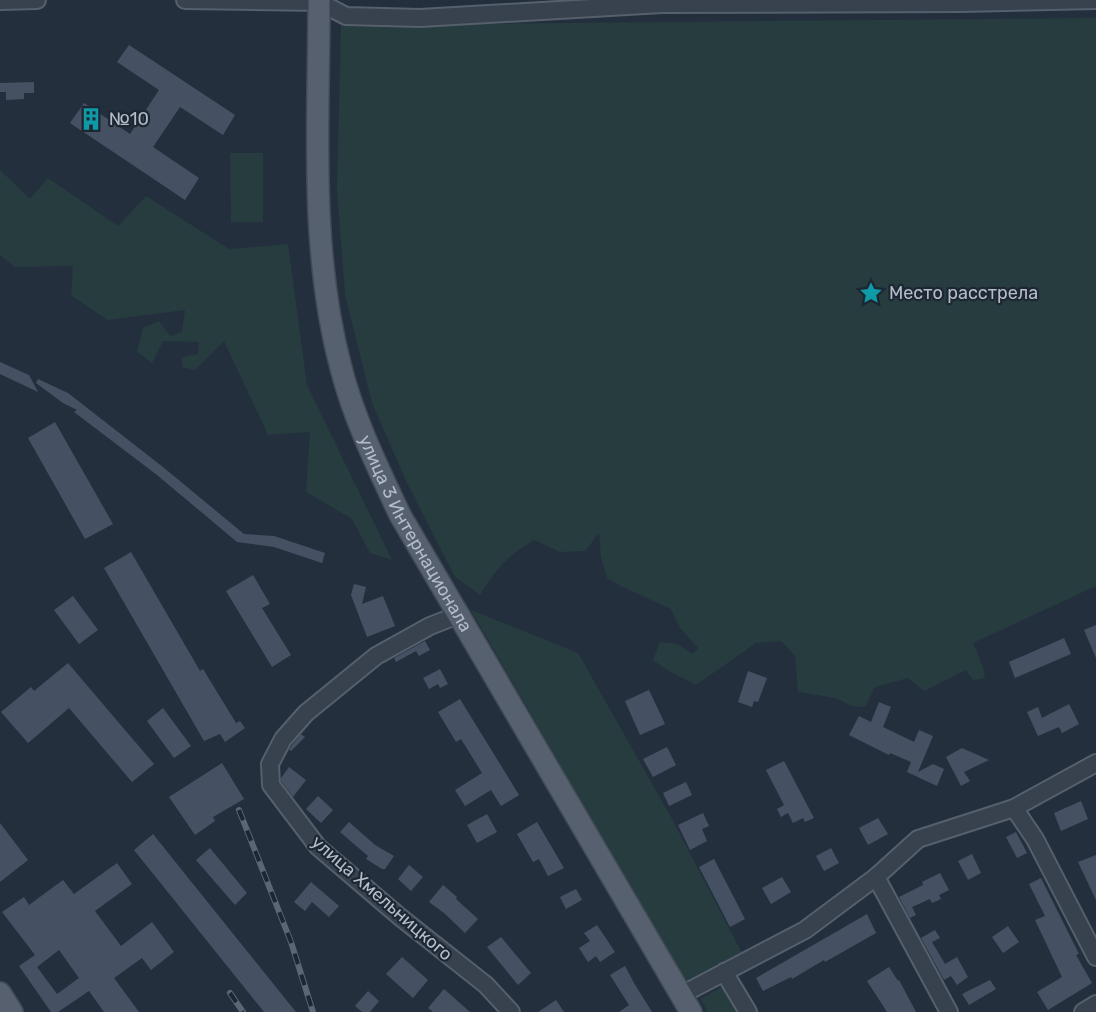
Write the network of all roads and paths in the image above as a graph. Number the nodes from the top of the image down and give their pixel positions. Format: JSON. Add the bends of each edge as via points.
{"nodes":[{"id":1,"x":37,"y":0,"type":"edge"},
{"id":2,"x":185,"y":0,"type":"edge"},
{"id":3,"x":1096,"y":0,"type":"edge"},
{"id":4,"x":0,"y":1,"type":"edge"},
{"id":5,"x":319,"y":1,"type":"edge"},
{"id":6,"x":812,"y":1,"type":"edge"},
{"id":7,"x":961,"y":1,"type":"edge"},
{"id":8,"x":662,"y":2,"type":"edge"},
{"id":9,"x":503,"y":6,"type":"edge"},
{"id":10,"x":458,"y":615,"type":"junction"},
{"id":11,"x":1096,"y":763,"type":"edge"},
{"id":12,"x":1014,"y":808,"type":"junction"},
{"id":13,"x":876,"y":877,"type":"junction"},
{"id":14,"x":1096,"y":957,"type":"edge"},
{"id":15,"x":724,"y":972,"type":"junction"},
{"id":16,"x":0,"y":993,"type":"edge"},
{"id":17,"x":686,"y":1003,"type":"edge"},
{"id":18,"x":1096,"y":1004,"type":"edge"},
{"id":19,"x":12,"y":1012,"type":"edge"},
{"id":20,"x":511,"y":1012,"type":"edge"},
{"id":21,"x":748,"y":1012,"type":"edge"},
{"id":22,"x":949,"y":1012,"type":"edge"},
{"id":23,"x":1083,"y":1012,"type":"edge"}],
"edges":[{"from":1,"to":4,"type":"street"},
{"from":2,"to":5,"type":"street"},
{"from":3,"to":7,"type":"street"},
{"from":5,"to":9,"type":"street","via":[[346,16],[420,18]]},
{"from":5,"to":10,"type":"main road","name":"улица 3 Интернационала","via":[[319,206],[325,291],[341,368],[366,443],[400,516]]},
{"from":6,"to":7,"type":"street"},
{"from":6,"to":8,"type":"street"},
{"from":8,"to":9,"type":"street"},
{"from":10,"to":17,"type":"main road","name":"улица 3 Интернационала"},
{"from":10,"to":20,"type":"street","name":"улица Хмельницкого","via":[[376,656],[306,713],[270,764],[271,786],[318,847],[486,985]]},
{"from":11,"to":12,"type":"street"},
{"from":12,"to":13,"type":"street","via":[[918,839]]},
{"from":12,"to":14,"type":"street","via":[[1035,839]]},
{"from":13,"to":15,"type":"street","via":[[805,930]]},
{"from":13,"to":22,"type":"street"},
{"from":15,"to":17,"type":"street"},
{"from":15,"to":21,"type":"street"},
{"from":16,"to":19,"type":"main road"},
{"from":18,"to":23,"type":"street"}]}
